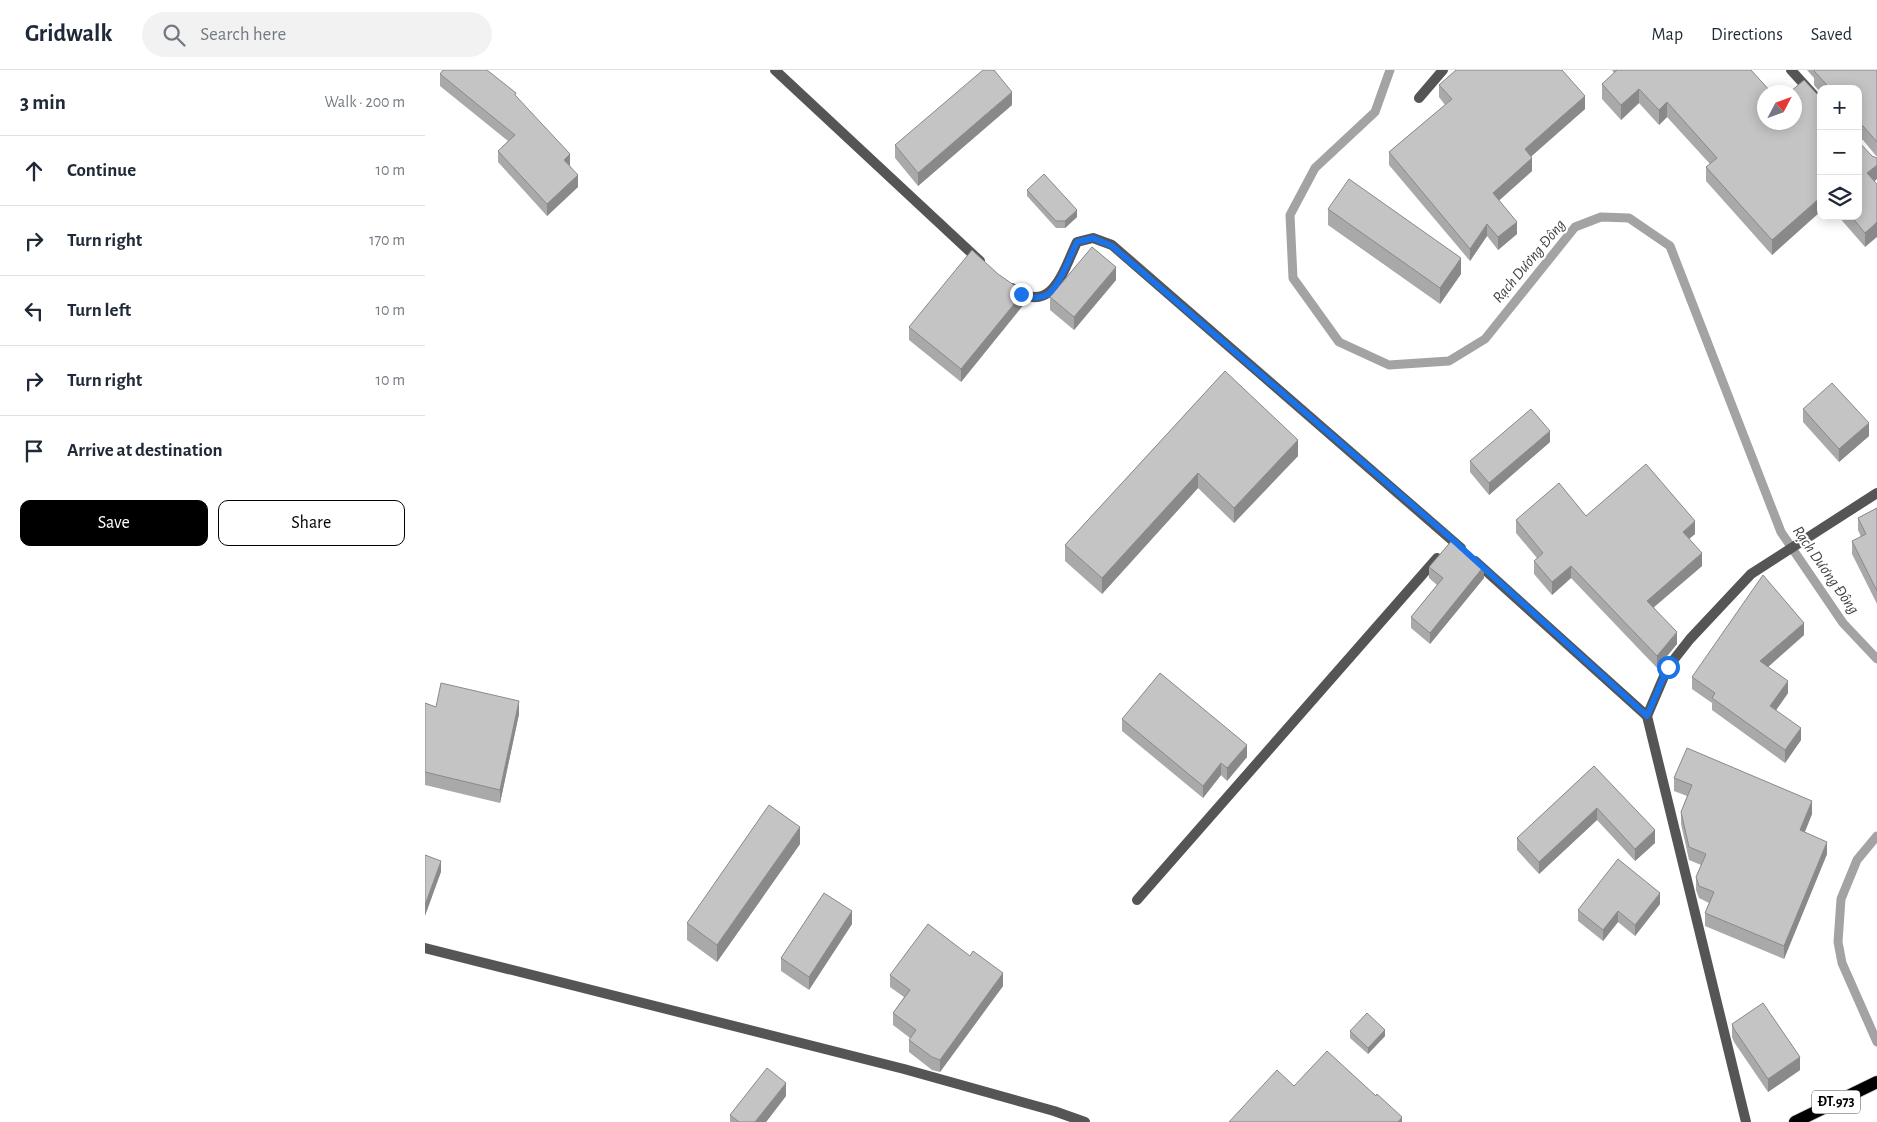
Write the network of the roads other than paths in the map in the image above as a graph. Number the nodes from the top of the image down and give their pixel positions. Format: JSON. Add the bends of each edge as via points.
{"nodes":[{"id":1,"x":775,"y":70,"type":"edge"},
{"id":2,"x":1443,"y":70,"type":"edge"},
{"id":3,"x":1791,"y":70,"type":"edge"},
{"id":4,"x":1419,"y":98,"type":"dead end"},
{"id":5,"x":1817,"y":99,"type":"edge"},
{"id":6,"x":987,"y":267,"type":"edge"},
{"id":7,"x":1002,"y":281,"type":"edge"},
{"id":8,"x":1877,"y":493,"type":"edge"},
{"id":9,"x":1453,"y":540,"type":"junction"},
{"id":10,"x":1647,"y":716,"type":"junction"},
{"id":11,"x":1137,"y":900,"type":"dead end"},
{"id":12,"x":425,"y":948,"type":"edge"},
{"id":13,"x":1877,"y":1082,"type":"edge"},
{"id":14,"x":1085,"y":1122,"type":"edge"},
{"id":15,"x":1746,"y":1122,"type":"edge"},
{"id":16,"x":1795,"y":1122,"type":"edge"}],
"edges":[{"from":1,"to":6,"type":"street"},
{"from":2,"to":4,"type":"street"},
{"from":3,"to":5,"type":"street"},
{"from":7,"to":9,"type":"street","via":[[1021,294],[1034,298],[1046,296],[1056,286],[1077,242],[1093,238],[1112,246]]},
{"from":8,"to":10,"type":"street","via":[[1751,574],[1668,667]]},
{"from":9,"to":10,"type":"street"},
{"from":9,"to":11,"type":"street"},
{"from":10,"to":15,"type":"street"},
{"from":12,"to":14,"type":"street","via":[[903,1069]]},
{"from":13,"to":16,"type":"main road","number":"ĐT.973"}]}
